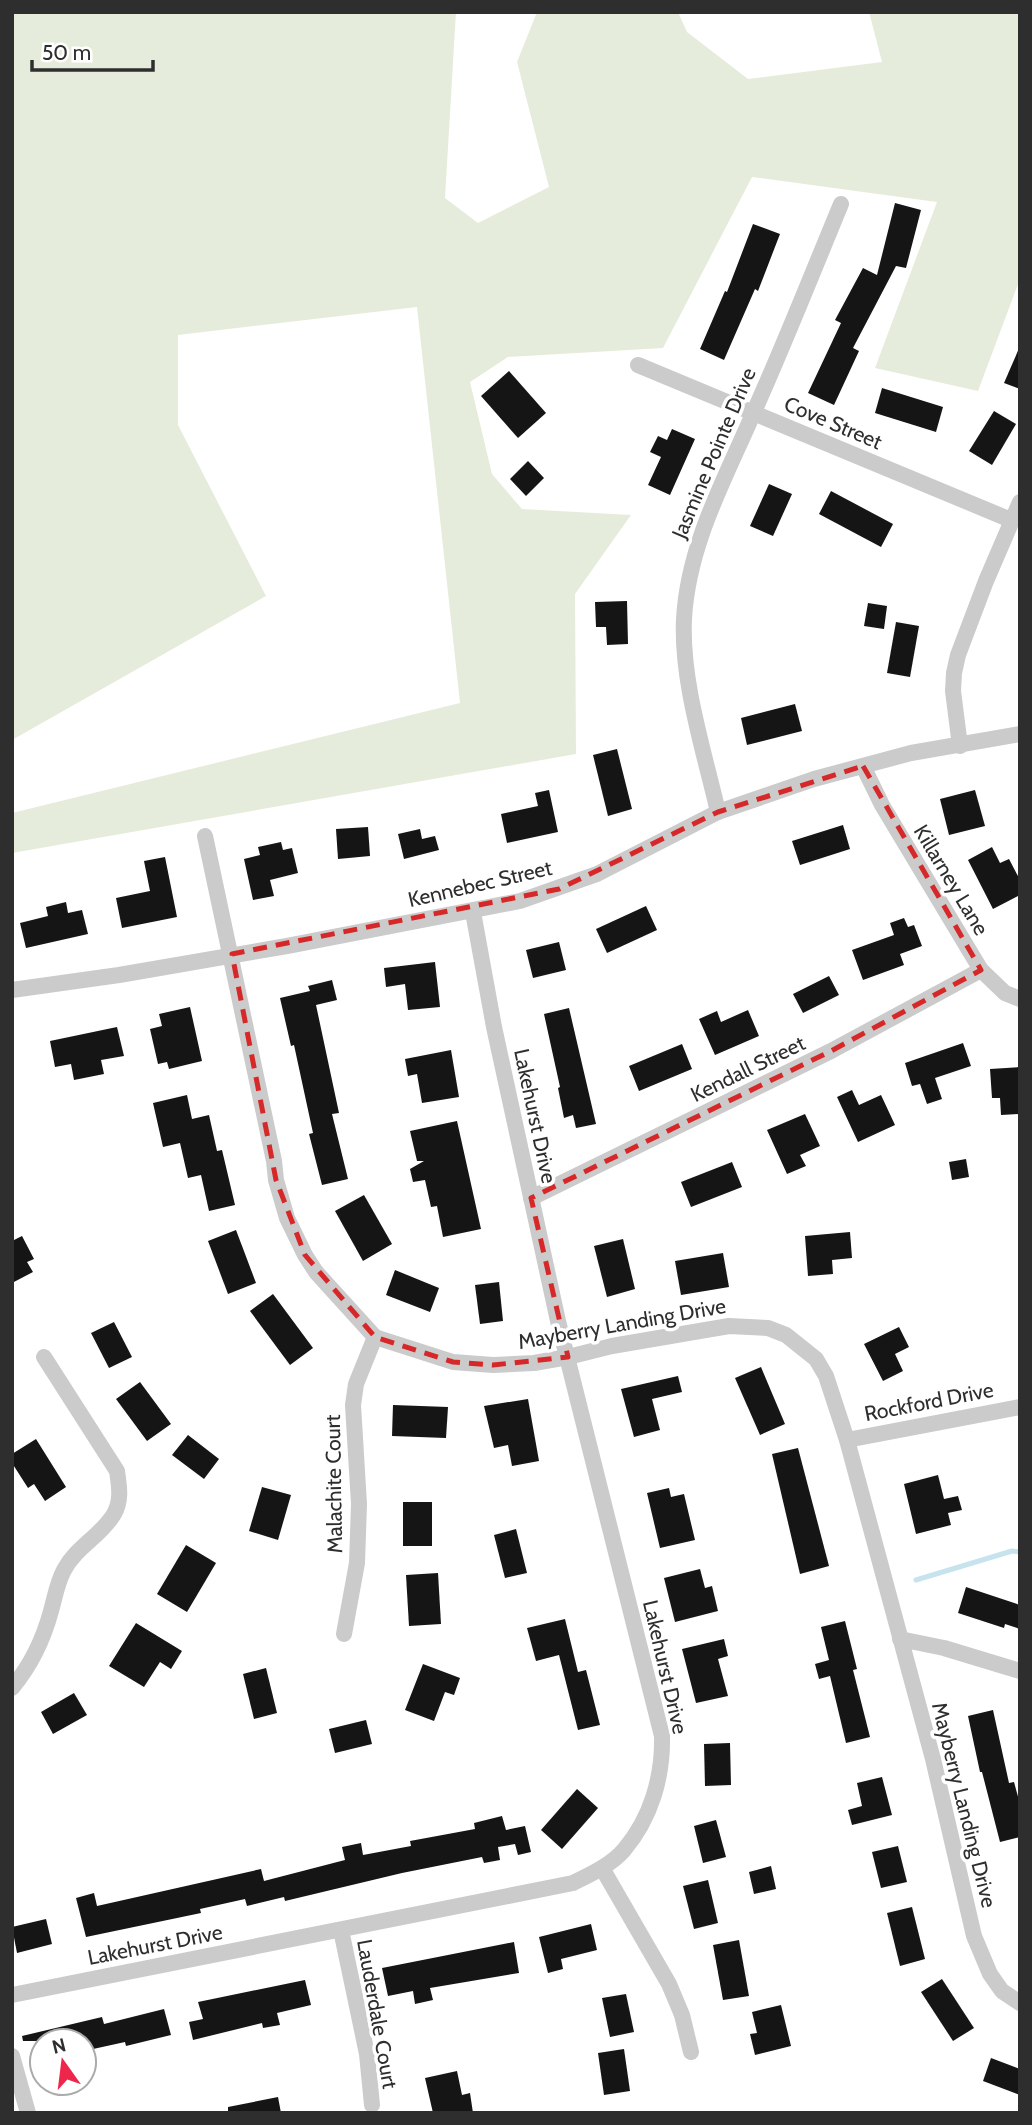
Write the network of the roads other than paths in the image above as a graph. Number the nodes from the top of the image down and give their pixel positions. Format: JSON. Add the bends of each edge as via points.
{"nodes":[{"id":1,"x":841,"y":204,"type":"dead end"},
{"id":2,"x":638,"y":365,"type":"dead end"},
{"id":3,"x":754,"y":413,"type":"junction"},
{"id":4,"x":1020,"y":502,"type":"edge"},
{"id":5,"x":1011,"y":520,"type":"junction"},
{"id":6,"x":1020,"y":734,"type":"edge"},
{"id":7,"x":960,"y":746,"type":"junction"},
{"id":8,"x":863,"y":766,"type":"junction"},
{"id":9,"x":718,"y":812,"type":"junction"},
{"id":10,"x":205,"y":836,"type":"dead end"},
{"id":11,"x":473,"y":912,"type":"junction"},
{"id":12,"x":232,"y":954,"type":"junction"},
{"id":13,"x":981,"y":970,"type":"junction"},
{"id":14,"x":12,"y":990,"type":"edge"},
{"id":15,"x":1020,"y":999,"type":"edge"},
{"id":16,"x":531,"y":1198,"type":"junction"},
{"id":17,"x":375,"y":1336,"type":"junction"},
{"id":18,"x":44,"y":1357,"type":"dead end"},
{"id":19,"x":568,"y":1357,"type":"junction"},
{"id":20,"x":1020,"y":1407,"type":"edge"},
{"id":21,"x":847,"y":1440,"type":"junction"},
{"id":22,"x":344,"y":1634,"type":"dead end"},
{"id":23,"x":900,"y":1639,"type":"junction"},
{"id":24,"x":1020,"y":1671,"type":"edge"},
{"id":25,"x":12,"y":1688,"type":"edge"},
{"id":26,"x":602,"y":1868,"type":"junction"},
{"id":27,"x":341,"y":1930,"type":"junction"},
{"id":28,"x":12,"y":1995,"type":"edge"},
{"id":29,"x":1020,"y":2003,"type":"edge"},
{"id":30,"x":691,"y":2052,"type":"dead end"},
{"id":31,"x":12,"y":2056,"type":"edge"},
{"id":32,"x":372,"y":2105,"type":"dead end"},
{"id":33,"x":28,"y":2113,"type":"edge"}],
"edges":[{"from":1,"to":3,"type":"street","name":"Jasmine Pointe Drive"},
{"from":2,"to":3,"type":"street","name":"Cove Street"},
{"from":3,"to":5,"type":"street","name":"Cove Street"},
{"from":3,"to":9,"type":"street","name":"Jasmine Pointe Drive","via":[[698,540],[684,619],[689,679]]},
{"from":4,"to":5,"type":"street"},
{"from":5,"to":7,"type":"street","via":[[964,636],[954,673]]},
{"from":6,"to":7,"type":"street","name":"Kennebec Street"},
{"from":7,"to":8,"type":"street","name":"Kennebec Street"},
{"from":8,"to":9,"type":"street","name":"Kennebec Street"},
{"from":8,"to":13,"type":"street","name":"Killarney Lane"},
{"from":9,"to":11,"type":"street","name":"Kennebec Street","via":[[597,874]]},
{"from":10,"to":12,"type":"street","name":"Mayberry Landing Drive"},
{"from":11,"to":12,"type":"street","name":"Kennebec Street"},
{"from":11,"to":16,"type":"street","name":"Lakehurst Drive"},
{"from":12,"to":14,"type":"street","name":"Kennebec Street"},
{"from":12,"to":17,"type":"street","name":"Mayberry Landing Drive","via":[[287,1218],[316,1272]]},
{"from":13,"to":15,"type":"street","name":"Killarney Lane","via":[[1005,993]]},
{"from":13,"to":16,"type":"street","name":"Kendall Street","via":[[831,1051]]},
{"from":16,"to":19,"type":"street","name":"Lakehurst Drive"},
{"from":17,"to":19,"type":"street","name":"Mayberry Landing Drive","via":[[453,1362],[534,1363]]},
{"from":17,"to":22,"type":"street","name":"Malachite Court","via":[[356,1384],[353,1405],[357,1563]]},
{"from":18,"to":25,"type":"street","via":[[117,1471],[121,1492],[115,1512],[73,1554],[63,1571],[31,1665]]},
{"from":19,"to":21,"type":"street","name":"Mayberry Landing Drive","via":[[729,1326],[768,1328],[786,1335],[816,1359],[827,1376]]},
{"from":19,"to":26,"type":"street","name":"Lakehurst Drive","via":[[662,1736],[660,1777],[650,1805],[624,1850]]},
{"from":20,"to":21,"type":"street","name":"Rockford Drive"},
{"from":21,"to":23,"type":"street","name":"Mayberry Landing Drive"},
{"from":23,"to":24,"type":"street"},
{"from":23,"to":29,"type":"street","name":"Mayberry Landing Drive","via":[[974,1936],[990,1974],[1002,1991]]},
{"from":26,"to":27,"type":"street","name":"Lakehurst Drive","via":[[573,1883]]},
{"from":26,"to":30,"type":"street","via":[[669,1984]]},
{"from":27,"to":28,"type":"street","name":"Lakehurst Drive"},
{"from":27,"to":32,"type":"street","name":"Lauderdale Court","via":[[367,2054]]},
{"from":31,"to":33,"type":"street"}]}
